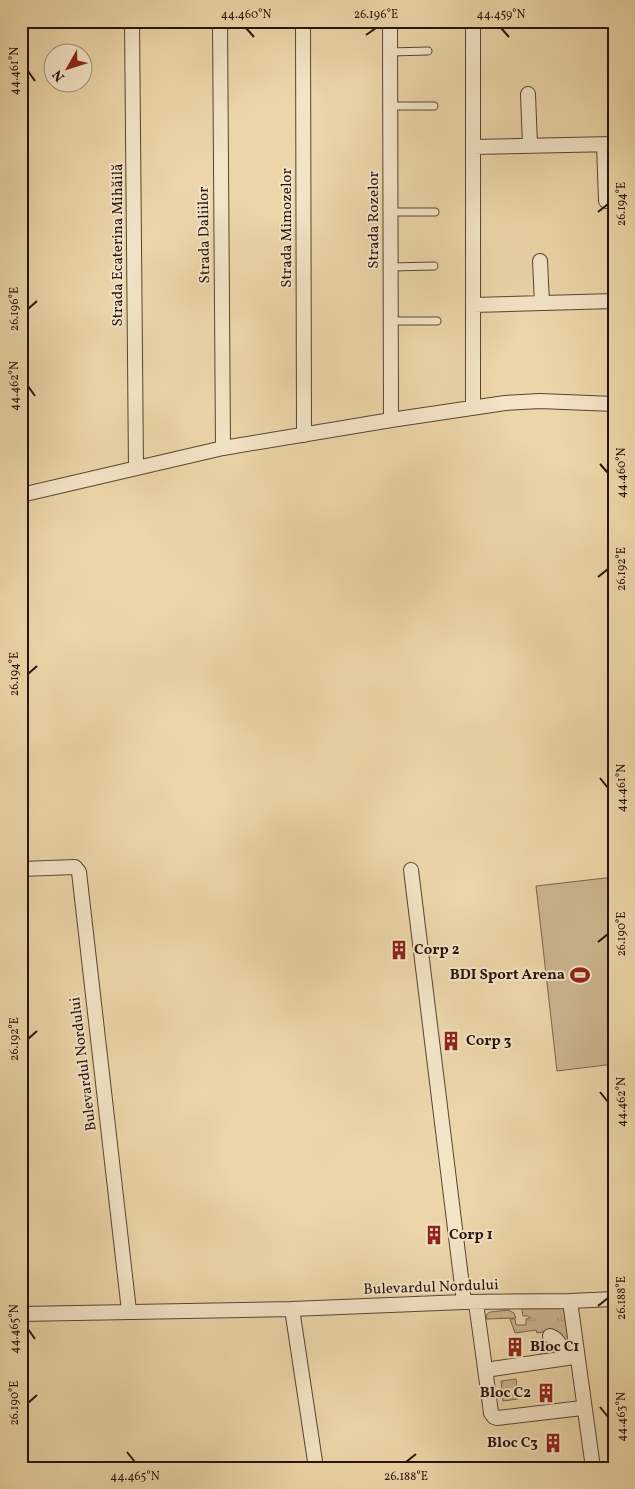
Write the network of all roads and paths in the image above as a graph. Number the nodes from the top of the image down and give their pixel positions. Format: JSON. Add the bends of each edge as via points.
{"nodes":[{"id":1,"x":132,"y":21,"type":"edge"},
{"id":2,"x":220,"y":21,"type":"edge"},
{"id":3,"x":303,"y":21,"type":"edge"},
{"id":4,"x":390,"y":21,"type":"edge"},
{"id":5,"x":473,"y":21,"type":"edge"},
{"id":6,"x":428,"y":51,"type":"dead end"},
{"id":7,"x":390,"y":52,"type":"junction"},
{"id":8,"x":528,"y":94,"type":"dead end"},
{"id":9,"x":390,"y":106,"type":"junction"},
{"id":10,"x":434,"y":106,"type":"dead end"},
{"id":11,"x":609,"y":144,"type":"edge"},
{"id":12,"x":530,"y":146,"type":"junction"},
{"id":13,"x":473,"y":147,"type":"junction"},
{"id":14,"x":606,"y":201,"type":"dead end"},
{"id":15,"x":391,"y":212,"type":"junction"},
{"id":16,"x":435,"y":212,"type":"dead end"},
{"id":17,"x":540,"y":261,"type":"dead end"},
{"id":18,"x":434,"y":266,"type":"dead end"},
{"id":19,"x":391,"y":267,"type":"junction"},
{"id":20,"x":614,"y":301,"type":"edge"},
{"id":21,"x":542,"y":303,"type":"junction"},
{"id":22,"x":474,"y":304,"type":"junction"},
{"id":23,"x":391,"y":321,"type":"junction"},
{"id":24,"x":437,"y":321,"type":"dead end"},
{"id":25,"x":614,"y":404,"type":"edge"},
{"id":26,"x":473,"y":408,"type":"junction"},
{"id":27,"x":391,"y":420,"type":"junction"},
{"id":28,"x":304,"y":435,"type":"junction"},
{"id":29,"x":223,"y":448,"type":"junction"},
{"id":30,"x":136,"y":468,"type":"junction"},
{"id":31,"x":21,"y":495,"type":"edge"},
{"id":32,"x":21,"y":869,"type":"edge"},
{"id":33,"x":411,"y":870,"type":"dead end"},
{"id":34,"x":614,"y":1299,"type":"edge"},
{"id":35,"x":570,"y":1301,"type":"junction"},
{"id":36,"x":470,"y":1302,"type":"junction"},
{"id":37,"x":292,"y":1309,"type":"junction"},
{"id":38,"x":129,"y":1311,"type":"junction"},
{"id":39,"x":21,"y":1314,"type":"edge"},
{"id":40,"x":550,"y":1336,"type":"dead end"},
{"id":41,"x":485,"y":1370,"type":"junction"},
{"id":42,"x":582,"y":1408,"type":"dead end"},
{"id":43,"x":316,"y":1468,"type":"edge"},
{"id":44,"x":593,"y":1468,"type":"edge"}],
"edges":[{"from":1,"to":30,"type":"street","name":"Strada Ecaterina Mihăilă"},
{"from":2,"to":29,"type":"street","name":"Strada Daliilor"},
{"from":3,"to":28,"type":"street","name":"Strada Mimozelor"},
{"from":4,"to":7,"type":"street","name":"Strada Rozelor"},
{"from":5,"to":13,"type":"street"},
{"from":6,"to":7,"type":"lane"},
{"from":7,"to":9,"type":"street","name":"Strada Rozelor"},
{"from":8,"to":12,"type":"street"},
{"from":9,"to":10,"type":"lane"},
{"from":9,"to":15,"type":"street","name":"Strada Rozelor"},
{"from":11,"to":12,"type":"street"},
{"from":11,"to":14,"type":"street"},
{"from":12,"to":13,"type":"street"},
{"from":13,"to":22,"type":"street"},
{"from":15,"to":16,"type":"lane"},
{"from":15,"to":19,"type":"street","name":"Strada Rozelor"},
{"from":17,"to":21,"type":"street"},
{"from":18,"to":19,"type":"lane"},
{"from":19,"to":23,"type":"street","name":"Strada Rozelor"},
{"from":20,"to":21,"type":"street"},
{"from":21,"to":22,"type":"street"},
{"from":22,"to":26,"type":"street"},
{"from":23,"to":24,"type":"lane"},
{"from":23,"to":27,"type":"street","name":"Strada Rozelor"},
{"from":25,"to":26,"type":"street","via":[[540,401],[505,402]]},
{"from":26,"to":27,"type":"street"},
{"from":27,"to":28,"type":"street"},
{"from":28,"to":29,"type":"street"},
{"from":29,"to":30,"type":"street"},
{"from":30,"to":31,"type":"street"},
{"from":32,"to":38,"type":"street","name":"Bulevardul Nordului","via":[[75,867],[79,872]]},
{"from":33,"to":36,"type":"street"},
{"from":34,"to":35,"type":"street","name":"Bulevardul Nordului"},
{"from":35,"to":36,"type":"street","name":"Bulevardul Nordului"},
{"from":35,"to":44,"type":"street"},
{"from":36,"to":37,"type":"street","name":"Bulevardul Nordului"},
{"from":36,"to":41,"type":"street"},
{"from":37,"to":38,"type":"street","name":"Bulevardul Nordului"},
{"from":37,"to":43,"type":"street"},
{"from":38,"to":39,"type":"street","name":"Bulevardul Nordului"},
{"from":40,"to":41,"type":"street","via":[[568,1358]]},
{"from":41,"to":42,"type":"street","via":[[494,1417]]}]}
